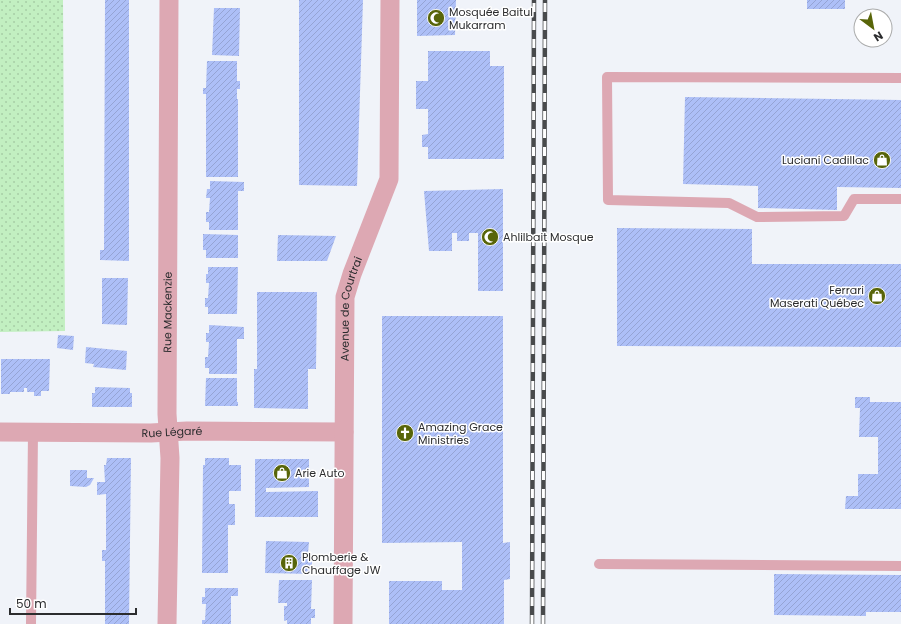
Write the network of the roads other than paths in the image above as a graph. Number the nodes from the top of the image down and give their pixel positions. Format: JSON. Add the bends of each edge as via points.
{"nodes":[{"id":1,"x":169,"y":0,"type":"edge"},
{"id":2,"x":390,"y":0,"type":"edge"},
{"id":3,"x":901,"y":78,"type":"edge"},
{"id":4,"x":901,"y":199,"type":"edge"},
{"id":5,"x":0,"y":432,"type":"edge"},
{"id":6,"x":33,"y":432,"type":"junction"},
{"id":7,"x":168,"y":432,"type":"junction"},
{"id":8,"x":344,"y":432,"type":"junction"},
{"id":9,"x":599,"y":564,"type":"dead end"},
{"id":10,"x":901,"y":566,"type":"edge"},
{"id":11,"x":31,"y":624,"type":"edge"},
{"id":12,"x":167,"y":624,"type":"edge"},
{"id":13,"x":343,"y":624,"type":"edge"}],
"edges":[{"from":1,"to":7,"type":"street","name":"Rue Mackenzie"},
{"from":2,"to":8,"type":"street","name":"Avenue de Courtrai","via":[[389,179],[345,298]]},
{"from":3,"to":4,"type":"lane","via":[[607,77],[608,200],[729,203],[757,217],[844,216],[854,199]]},
{"from":5,"to":6,"type":"street","name":"Rue Légaré"},
{"from":6,"to":7,"type":"street","name":"Rue Légaré"},
{"from":6,"to":11,"type":"lane"},
{"from":7,"to":8,"type":"street","name":"Rue Légaré"},
{"from":7,"to":12,"type":"street","name":"Rue Mackenzie","via":[[170,458]]},
{"from":8,"to":13,"type":"street","name":"Avenue de Courtrai"},
{"from":9,"to":10,"type":"lane"}]}
